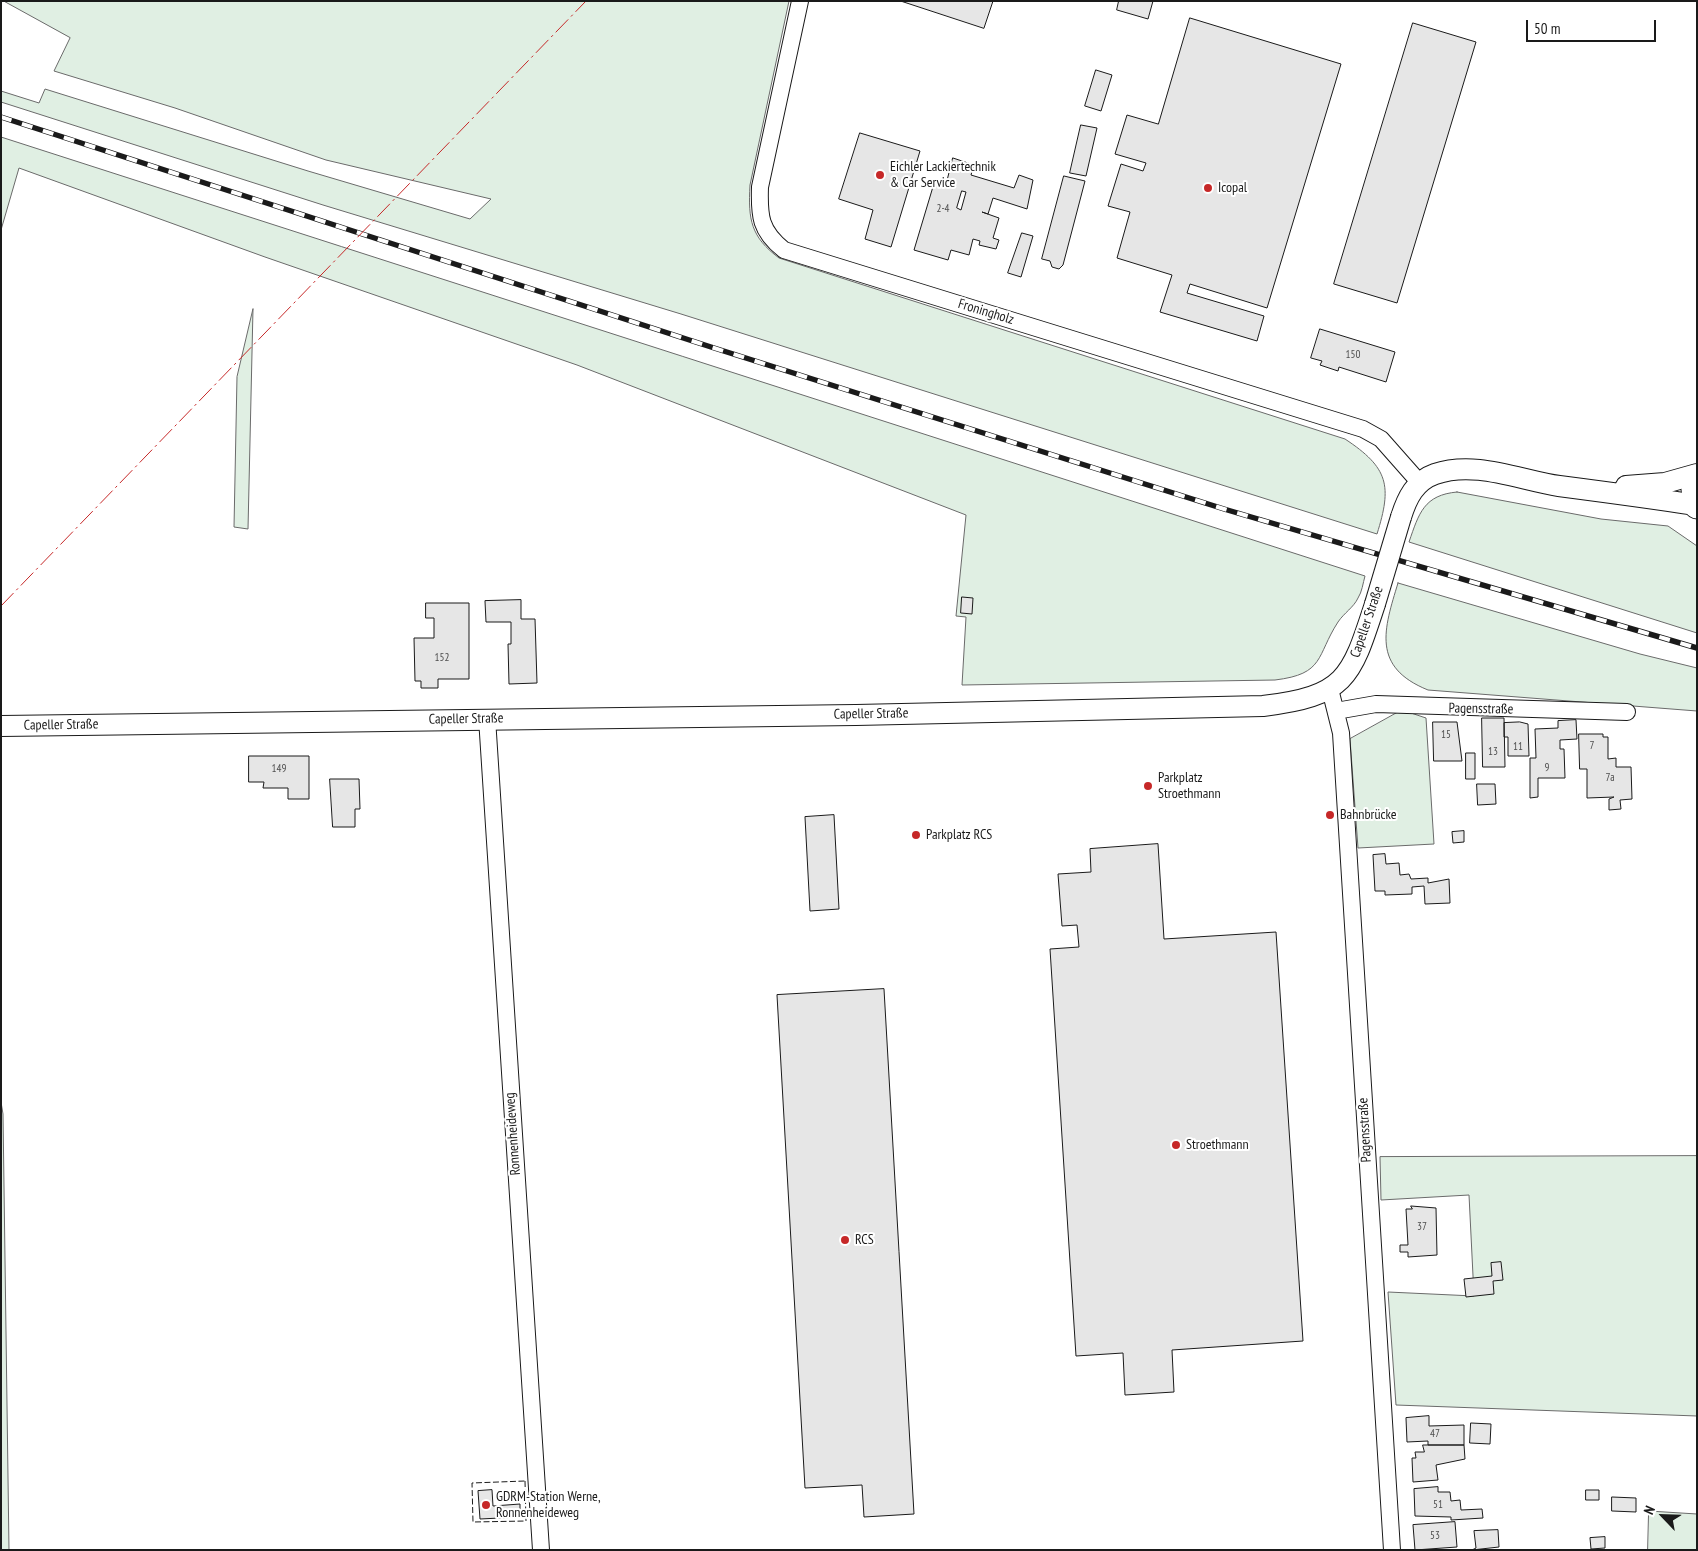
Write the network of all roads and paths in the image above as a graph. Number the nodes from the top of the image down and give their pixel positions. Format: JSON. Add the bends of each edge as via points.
{"nodes":[{"id":1,"x":800,"y":1,"type":"edge"},
{"id":2,"x":1697,"y":474,"type":"edge"},
{"id":3,"x":1697,"y":479,"type":"edge"},
{"id":4,"x":1419,"y":482,"type":"junction"},
{"id":5,"x":1594,"y":489,"type":"junction"},
{"id":6,"x":1696,"y":506,"type":"edge"},
{"id":7,"x":1330,"y":689,"type":"junction"},
{"id":8,"x":1336,"y":711,"type":"junction"},
{"id":9,"x":1627,"y":712,"type":"dead end"},
{"id":10,"x":486,"y":718,"type":"junction"},
{"id":11,"x":1,"y":726,"type":"edge"},
{"id":12,"x":541,"y":1550,"type":"edge"},
{"id":13,"x":1392,"y":1550,"type":"edge"}],
"edges":[{"from":1,"to":4,"type":"street","name":"Froningholz","via":[[760,187],[759,209],[763,227],[784,250],[1363,429],[1381,439]]},
{"from":2,"to":5,"type":"street","via":[[1665,483]]},
{"from":3,"to":6,"type":"main road","via":[[1694,489]]},
{"from":4,"to":5,"type":"street","via":[[1452,469],[1469,469]]},
{"from":4,"to":7,"type":"street","name":"Capeller Straße","bridge":true,"via":[[1412,490],[1401,517],[1359,652],[1352,666]]},
{"from":5,"to":6,"type":"street"},
{"from":7,"to":8,"type":"street","name":"Pagensstraße"},
{"from":7,"to":10,"type":"street","name":"Capeller Straße","via":[[1316,697],[1290,703],[1209,708]]},
{"from":8,"to":9,"type":"street","name":"Pagensstraße","via":[[1376,704]]},
{"from":8,"to":13,"type":"street","name":"Pagensstraße","via":[[1341,733]]},
{"from":10,"to":11,"type":"street","name":"Capeller Straße"},
{"from":10,"to":12,"type":"street","name":"Ronnenheideweg"}]}
